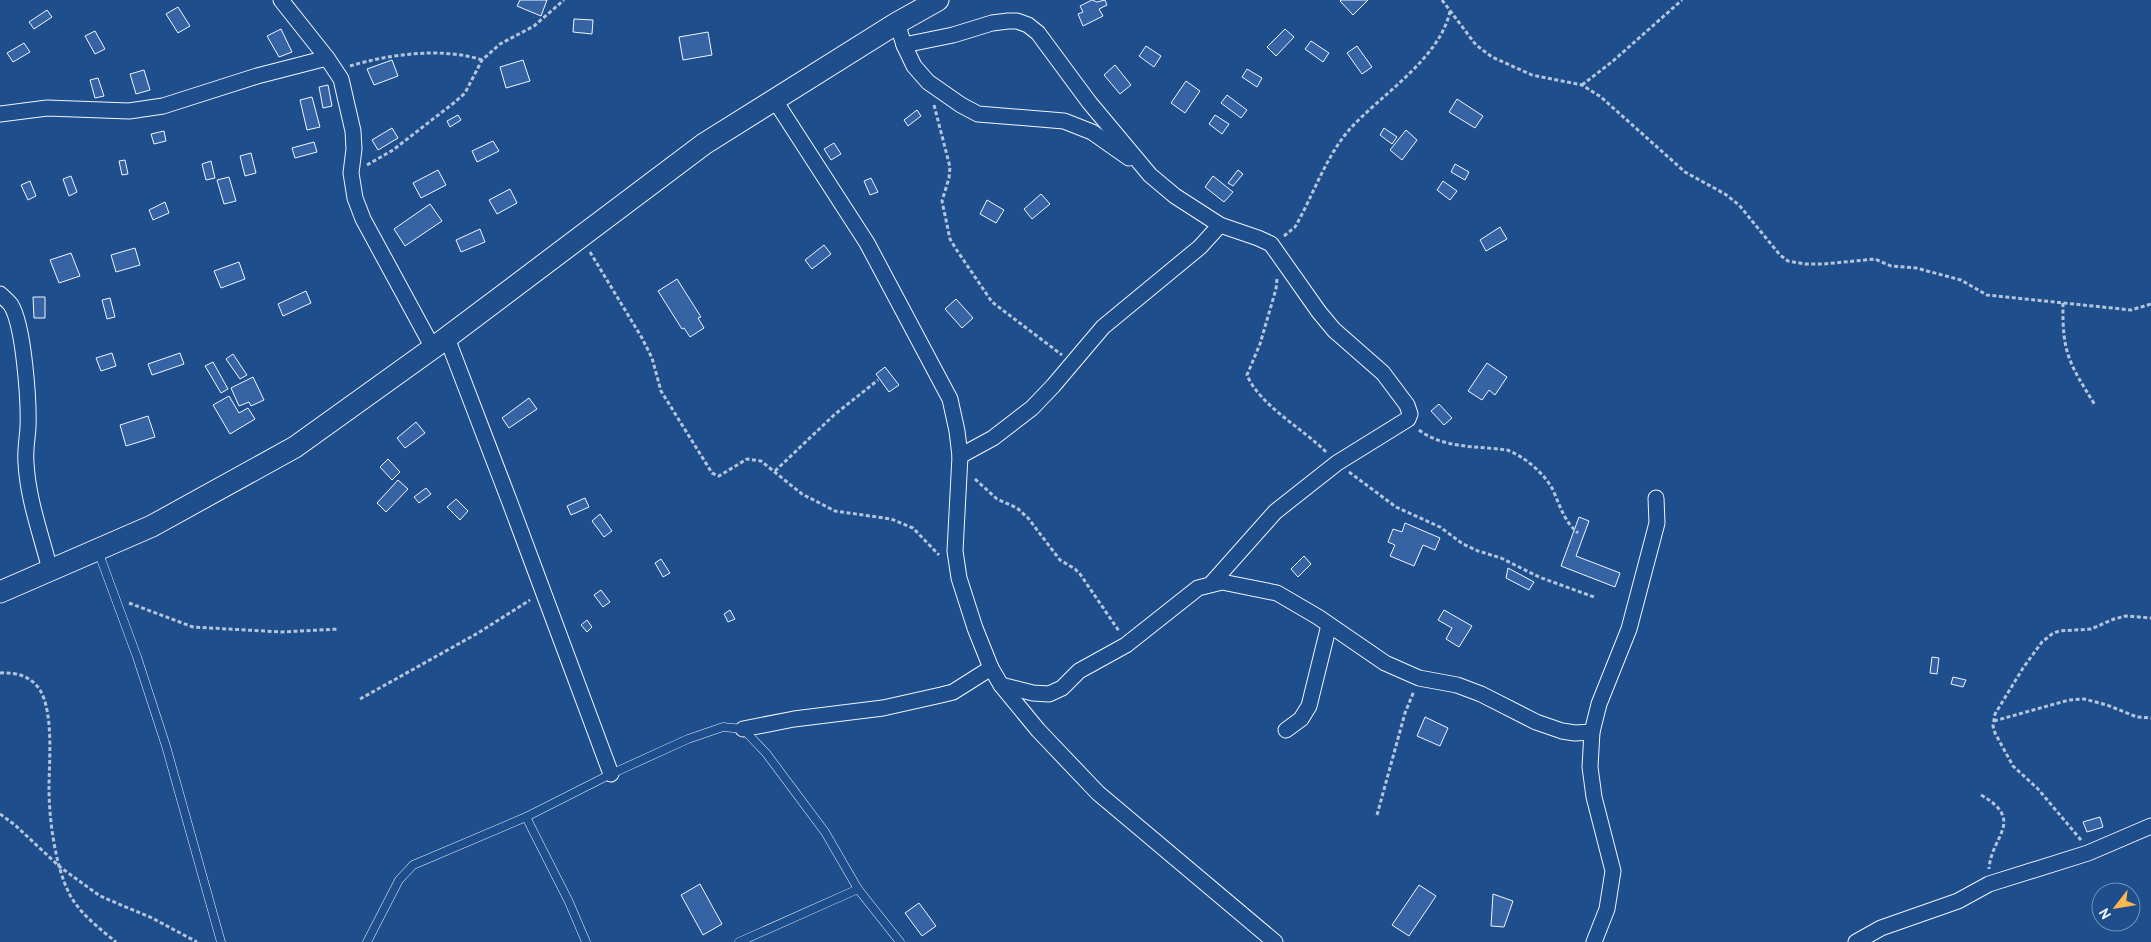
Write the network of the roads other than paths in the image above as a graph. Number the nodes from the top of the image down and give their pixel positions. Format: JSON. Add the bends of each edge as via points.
{"nodes":[{"id":1,"x":282,"y":0,"type":"edge"},
{"id":2,"x":938,"y":0,"type":"edge"},
{"id":3,"x":897,"y":23,"type":"junction"},
{"id":4,"x":904,"y":46,"type":"junction"},
{"id":5,"x":327,"y":58,"type":"junction"},
{"id":6,"x":774,"y":99,"type":"junction"},
{"id":7,"x":0,"y":114,"type":"edge"},
{"id":8,"x":1150,"y":175,"type":"junction"},
{"id":9,"x":1220,"y":225,"type":"junction"},
{"id":10,"x":0,"y":294,"type":"edge"},
{"id":11,"x":440,"y":343,"type":"junction"},
{"id":12,"x":960,"y":460,"type":"junction"},
{"id":13,"x":1656,"y":498,"type":"dead end"},
{"id":14,"x":97,"y":549,"type":"junction"},
{"id":15,"x":50,"y":570,"type":"junction"},
{"id":16,"x":1211,"y":584,"type":"junction"},
{"id":17,"x":0,"y":592,"type":"edge"},
{"id":18,"x":1329,"y":625,"type":"junction"},
{"id":19,"x":991,"y":668,"type":"junction"},
{"id":20,"x":1001,"y":685,"type":"junction"},
{"id":21,"x":743,"y":729,"type":"junction"},
{"id":22,"x":1286,"y":730,"type":"dead end"},
{"id":23,"x":1592,"y":732,"type":"junction"},
{"id":24,"x":611,"y":774,"type":"junction"},
{"id":25,"x":526,"y":817,"type":"junction"},
{"id":26,"x":2151,"y":826,"type":"edge"},
{"id":27,"x":858,"y":889,"type":"junction"},
{"id":28,"x":221,"y":942,"type":"edge"},
{"id":29,"x":367,"y":942,"type":"edge"},
{"id":30,"x":586,"y":942,"type":"edge"},
{"id":31,"x":739,"y":942,"type":"edge"},
{"id":32,"x":900,"y":942,"type":"edge"},
{"id":33,"x":1275,"y":942,"type":"edge"},
{"id":34,"x":1594,"y":942,"type":"edge"},
{"id":35,"x":1856,"y":942,"type":"edge"}],
"edges":[{"from":1,"to":5,"type":"street"},
{"from":2,"to":3,"type":"main road"},
{"from":3,"to":4,"type":"street"},
{"from":3,"to":6,"type":"main road"},
{"from":4,"to":8,"type":"street","via":[[914,66],[928,82],[978,114],[1064,121],[1115,146]]},
{"from":4,"to":8,"type":"street","via":[[992,23],[1017,21],[1028,25],[1038,33],[1089,102]]},
{"from":5,"to":7,"type":"street","via":[[163,106],[129,111],[47,108]]},
{"from":5,"to":11,"type":"street","via":[[341,79],[353,131],[351,173],[362,219]]},
{"from":6,"to":11,"type":"main road","via":[[704,144]]},
{"from":6,"to":12,"type":"street","via":[[867,244],[950,399]]},
{"from":8,"to":9,"type":"street","via":[[1175,196]]},
{"from":9,"to":12,"type":"street","via":[[1200,247],[1103,327],[1032,408]]},
{"from":9,"to":16,"type":"street","via":[[1271,244],[1319,312],[1334,330],[1383,373],[1410,414],[1408,419],[1337,463],[1275,512]]},
{"from":10,"to":15,"type":"street","via":[[15,314],[22,352],[27,389],[25,461],[31,506]]},
{"from":11,"to":14,"type":"main road","via":[[295,447],[152,526]]},
{"from":11,"to":24,"type":"street","via":[[543,591]]},
{"from":12,"to":19,"type":"street","via":[[955,551],[959,578]]},
{"from":13,"to":23,"type":"street","via":[[1657,523],[1629,629],[1599,704]]},
{"from":14,"to":15,"type":"main road"},
{"from":14,"to":28,"type":"lane","via":[[166,746]]},
{"from":15,"to":17,"type":"main road"},
{"from":16,"to":18,"type":"street","via":[[1222,582],[1277,593]]},
{"from":16,"to":20,"type":"street","via":[[1198,588],[1132,641],[1079,671],[1062,688],[1049,694]]},
{"from":18,"to":22,"type":"street","via":[[1309,706],[1301,720]]},
{"from":18,"to":23,"type":"street","via":[[1385,663],[1419,678],[1457,685],[1562,731]]},
{"from":19,"to":20,"type":"street"},
{"from":19,"to":21,"type":"street","via":[[941,696]]},
{"from":20,"to":33,"type":"street","via":[[1038,730],[1098,793]]},
{"from":21,"to":24,"type":"lane","via":[[723,727]]},
{"from":21,"to":27,"type":"lane","via":[[766,753],[825,832]]},
{"from":23,"to":34,"type":"street","via":[[1590,767],[1594,797],[1613,872],[1607,909]]},
{"from":24,"to":25,"type":"lane"},
{"from":25,"to":29,"type":"lane","via":[[413,865],[399,880]]},
{"from":25,"to":30,"type":"lane"},
{"from":26,"to":35,"type":"street","via":[[2091,852],[1989,884],[1958,901],[1882,928]]},
{"from":27,"to":31,"type":"lane"},
{"from":27,"to":32,"type":"lane"}]}
